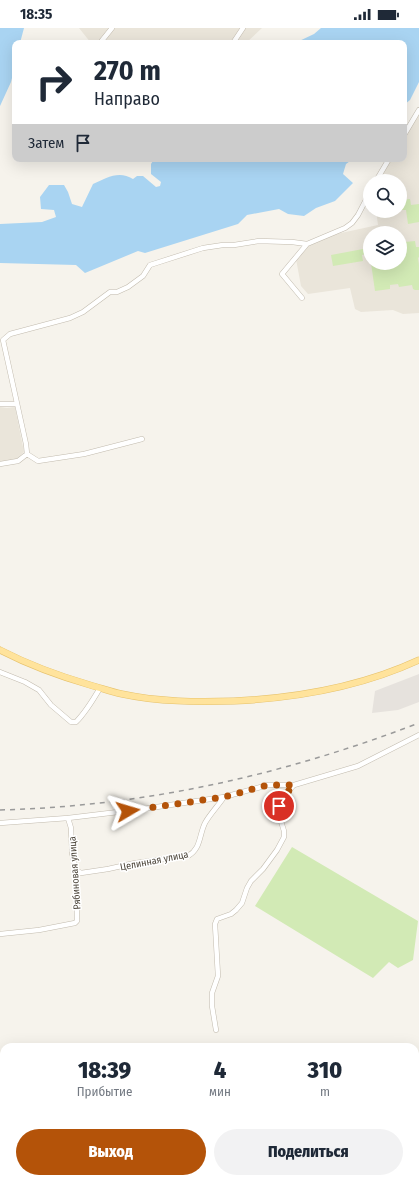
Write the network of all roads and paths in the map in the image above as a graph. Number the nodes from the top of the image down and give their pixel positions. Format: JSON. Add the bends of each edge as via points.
{"nodes":[{"id":1,"x":112,"y":28,"type":"edge"},
{"id":2,"x":243,"y":28,"type":"edge"},
{"id":3,"x":102,"y":40,"type":"edge"},
{"id":4,"x":235,"y":40,"type":"edge"},
{"id":5,"x":419,"y":110,"type":"edge"},
{"id":6,"x":407,"y":130,"type":"edge"},
{"id":7,"x":388,"y":162,"type":"edge"},
{"id":8,"x":380,"y":174,"type":"edge"},
{"id":9,"x":363,"y":205,"type":"edge"},
{"id":10,"x":307,"y":244,"type":"junction"},
{"id":11,"x":302,"y":298,"type":"dead end"},
{"id":12,"x":0,"y":404,"type":"edge"},
{"id":13,"x":17,"y":404,"type":"junction"},
{"id":14,"x":142,"y":439,"type":"dead end"},
{"id":15,"x":27,"y":454,"type":"junction"},
{"id":16,"x":0,"y":464,"type":"edge"},
{"id":17,"x":0,"y":650,"type":"edge"},
{"id":18,"x":419,"y":660,"type":"edge"},
{"id":19,"x":0,"y":672,"type":"edge"},
{"id":20,"x":100,"y":688,"type":"junction"},
{"id":21,"x":419,"y":735,"type":"edge"},
{"id":22,"x":294,"y":785,"type":"junction"},
{"id":23,"x":224,"y":797,"type":"junction"},
{"id":24,"x":68,"y":818,"type":"junction"},
{"id":25,"x":0,"y":823,"type":"edge"},
{"id":26,"x":76,"y":870,"type":"junction"},
{"id":27,"x":0,"y":934,"type":"edge"},
{"id":28,"x":216,"y":1030,"type":"dead end"}],
"edges":[{"from":1,"to":3,"type":"street"},
{"from":2,"to":4,"type":"street"},
{"from":5,"to":6,"type":"street"},
{"from":7,"to":8,"type":"street"},
{"from":9,"to":10,"type":"street","via":[[358,215],[345,228]]},
{"from":10,"to":11,"type":"street","via":[[282,274]]},
{"from":10,"to":13,"type":"street","via":[[259,241],[203,248],[150,265],[143,276],[128,287],[110,292],[70,318],[10,334],[3,340]]},
{"from":12,"to":13,"type":"street"},
{"from":13,"to":15,"type":"street"},
{"from":14,"to":15,"type":"street","via":[[84,454],[38,462]]},
{"from":15,"to":16,"type":"street","via":[[18,461]]},
{"from":17,"to":20,"type":"main road","via":[[53,674]]},
{"from":18,"to":20,"type":"main road","via":[[361,682],[325,691],[264,699],[170,701]]},
{"from":19,"to":20,"type":"street","via":[[39,690],[51,705],[71,722],[76,722],[81,717]]},
{"from":21,"to":22,"type":"street","via":[[358,766]]},
{"from":22,"to":23,"type":"street","via":[[268,785]]},
{"from":22,"to":28,"type":"street","via":[[279,806],[284,837],[277,850],[251,880],[242,903],[231,914],[217,919],[215,924],[218,976],[212,1000]]},
{"from":23,"to":24,"type":"street"},
{"from":23,"to":26,"type":"street","name":"Целинная улица","via":[[204,824],[198,846],[188,856],[81,873]]},
{"from":24,"to":25,"type":"street"},
{"from":24,"to":26,"type":"street","name":"Рябиновая улица"},
{"from":26,"to":27,"type":"street","name":"Рябиновая улица","via":[[78,918],[75,923]]}]}
